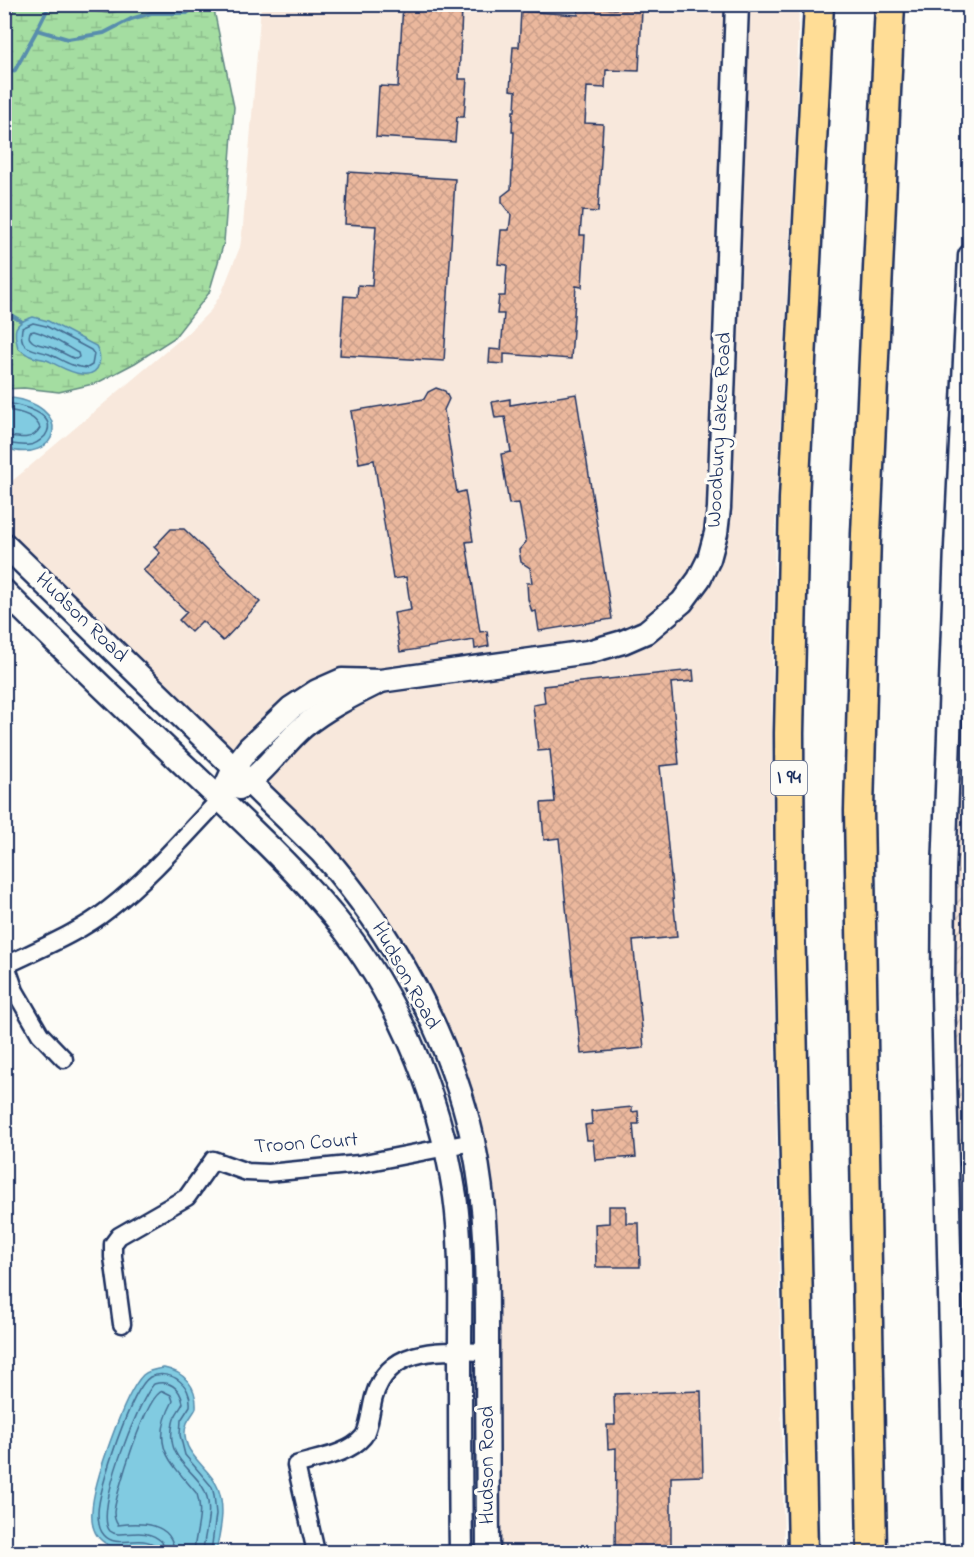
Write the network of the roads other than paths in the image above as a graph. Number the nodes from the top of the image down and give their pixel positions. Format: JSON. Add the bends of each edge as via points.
{"nodes":[{"id":1,"x":737,"y":4,"type":"edge"},
{"id":2,"x":819,"y":4,"type":"edge"},
{"id":3,"x":890,"y":4,"type":"edge"},
{"id":4,"x":969,"y":256,"type":"edge"},
{"id":5,"x":4,"y":544,"type":"edge"},
{"id":6,"x":962,"y":547,"type":"edge"},
{"id":7,"x":4,"y":591,"type":"edge"},
{"id":8,"x":243,"y":774,"type":"junction"},
{"id":9,"x":220,"y":799,"type":"junction"},
{"id":10,"x":5,"y":966,"type":"edge"},
{"id":11,"x":64,"y":1059,"type":"dead end"},
{"id":12,"x":473,"y":1142,"type":"junction"},
{"id":13,"x":446,"y":1147,"type":"junction"},
{"id":14,"x":122,"y":1324,"type":"dead end"},
{"id":15,"x":460,"y":1352,"type":"junction"},
{"id":16,"x":487,"y":1352,"type":"junction"},
{"id":17,"x":316,"y":1552,"type":"edge"},
{"id":18,"x":461,"y":1552,"type":"edge"},
{"id":19,"x":488,"y":1552,"type":"edge"},
{"id":20,"x":803,"y":1552,"type":"edge"},
{"id":21,"x":872,"y":1552,"type":"edge"},
{"id":22,"x":956,"y":1552,"type":"edge"}],
"edges":[{"from":1,"to":8,"type":"street","name":"Woodbury Lakes Road","via":[[719,508],[710,559],[699,579],[665,618],[646,632],[606,648],[380,681],[331,708]]},
{"from":2,"to":20,"type":"highway","number":"I 94","via":[[794,499],[789,733]]},
{"from":3,"to":21,"type":"highway","via":[[866,534],[859,811]]},
{"from":4,"to":6,"type":"street"},
{"from":5,"to":8,"type":"street","name":"Hudson Road"},
{"from":6,"to":22,"type":"street","via":[[944,859],[943,993]]},
{"from":7,"to":9,"type":"street","name":"Hudson Road"},
{"from":8,"to":9,"type":"street"},
{"from":8,"to":12,"type":"street","name":"Hudson Road","via":[[350,885],[399,957],[435,1028]]},
{"from":9,"to":10,"type":"street","via":[[108,910]]},
{"from":9,"to":13,"type":"street","name":"Hudson Road","via":[[326,907],[372,971],[409,1039]]},
{"from":10,"to":11,"type":"street","via":[[40,1034]]},
{"from":12,"to":13,"type":"street","name":"Troon Court"},
{"from":12,"to":16,"type":"street","name":"Hudson Road","via":[[486,1234]]},
{"from":13,"to":14,"type":"street","name":"Troon Court","via":[[359,1164],[268,1173],[247,1172],[213,1160],[187,1197],[119,1236],[113,1244]]},
{"from":13,"to":15,"type":"street","name":"Hudson Road","via":[[459,1237]]},
{"from":15,"to":16,"type":"street"},
{"from":15,"to":17,"type":"street","via":[[414,1355],[397,1363],[375,1394],[365,1436],[350,1448],[296,1465]]},
{"from":15,"to":18,"type":"street","name":"Hudson Road"},
{"from":16,"to":19,"type":"street","name":"Hudson Road"}]}
